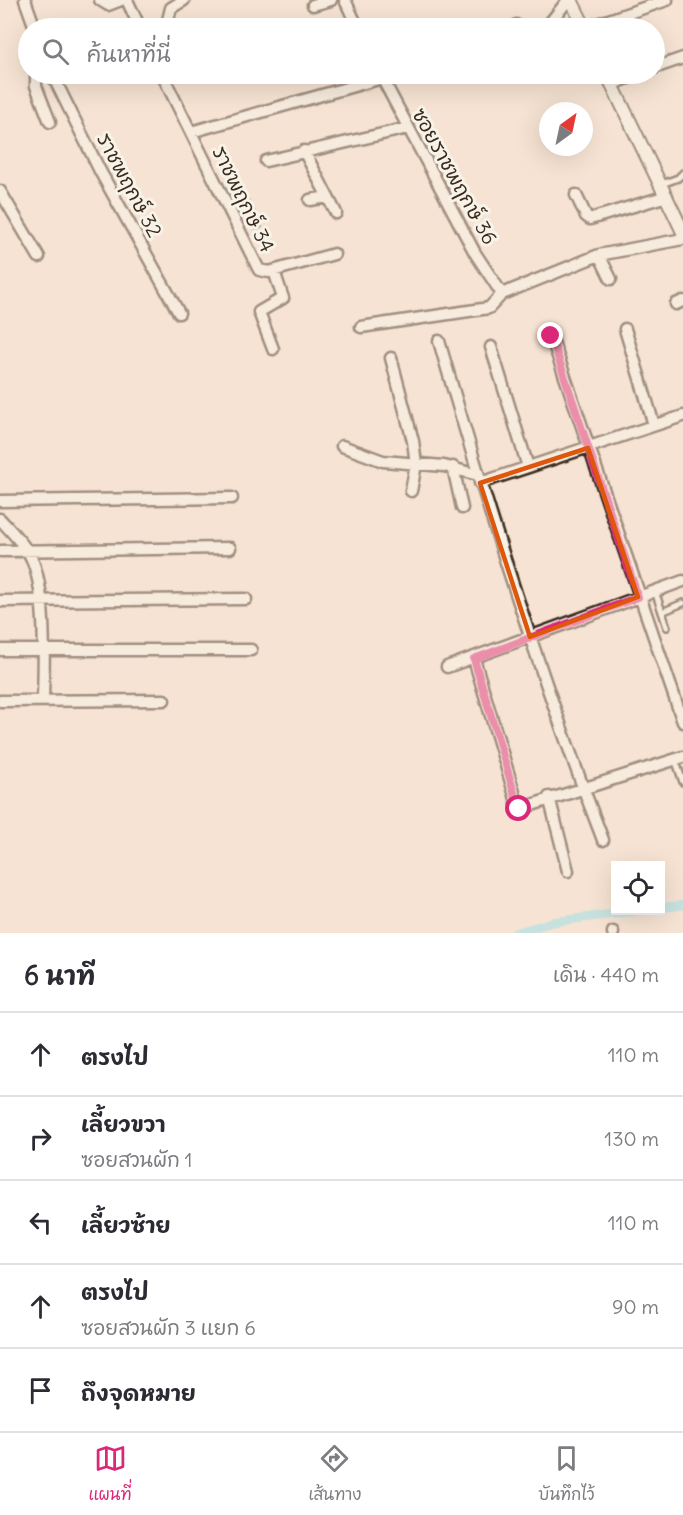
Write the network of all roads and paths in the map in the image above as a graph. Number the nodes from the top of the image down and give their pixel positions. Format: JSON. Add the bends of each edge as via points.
{"nodes":[{"id":1,"x":25,"y":0,"type":"edge"},
{"id":2,"x":100,"y":0,"type":"edge"},
{"id":3,"x":121,"y":0,"type":"edge"},
{"id":4,"x":126,"y":0,"type":"edge"},
{"id":5,"x":184,"y":0,"type":"edge"},
{"id":6,"x":331,"y":0,"type":"edge"},
{"id":7,"x":345,"y":0,"type":"edge"},
{"id":8,"x":570,"y":0,"type":"edge"},
{"id":9,"x":667,"y":0,"type":"edge"},
{"id":10,"x":313,"y":5,"type":"dead end"},
{"id":11,"x":31,"y":18,"type":"edge"},
{"id":12,"x":135,"y":18,"type":"edge"},
{"id":13,"x":168,"y":18,"type":"edge"},
{"id":14,"x":353,"y":18,"type":"edge"},
{"id":15,"x":555,"y":18,"type":"edge"},
{"id":16,"x":580,"y":18,"type":"edge"},
{"id":17,"x":614,"y":18,"type":"edge"},
{"id":18,"x":683,"y":58,"type":"edge"},
{"id":19,"x":665,"y":64,"type":"edge"},
{"id":20,"x":36,"y":84,"type":"edge"},
{"id":21,"x":57,"y":84,"type":"edge"},
{"id":22,"x":167,"y":84,"type":"edge"},
{"id":23,"x":169,"y":84,"type":"edge"},
{"id":24,"x":354,"y":84,"type":"edge"},
{"id":25,"x":385,"y":84,"type":"edge"},
{"id":26,"x":612,"y":84,"type":"edge"},
{"id":27,"x":169,"y":88,"type":"junction"},
{"id":28,"x":50,"y":122,"type":"dead end"},
{"id":29,"x":408,"y":128,"type":"junction"},
{"id":30,"x":191,"y":132,"type":"junction"},
{"id":31,"x":304,"y":151,"type":"junction"},
{"id":32,"x":266,"y":161,"type":"dead end"},
{"id":33,"x":683,"y":173,"type":"edge"},
{"id":34,"x":664,"y":190,"type":"junction"},
{"id":35,"x":0,"y":191,"type":"edge"},
{"id":36,"x":576,"y":195,"type":"dead end"},
{"id":37,"x":328,"y":197,"type":"junction"},
{"id":38,"x":310,"y":200,"type":"dead end"},
{"id":39,"x":226,"y":204,"type":"junction"},
{"id":40,"x":336,"y":213,"type":"dead end"},
{"id":41,"x":258,"y":225,"type":"dead end"},
{"id":42,"x":683,"y":231,"type":"edge"},
{"id":43,"x":334,"y":254,"type":"dead end"},
{"id":44,"x":599,"y":255,"type":"junction"},
{"id":45,"x":39,"y":257,"type":"dead end"},
{"id":46,"x":274,"y":271,"type":"junction"},
{"id":47,"x":610,"y":279,"type":"dead end"},
{"id":48,"x":502,"y":294,"type":"junction"},
{"id":49,"x":179,"y":313,"type":"dead end"},
{"id":50,"x":361,"y":327,"type":"dead end"},
{"id":51,"x":625,"y":329,"type":"dead end"},
{"id":52,"x":551,"y":336,"type":"dead end"},
{"id":53,"x":439,"y":341,"type":"dead end"},
{"id":54,"x":491,"y":347,"type":"dead end"},
{"id":55,"x":273,"y":349,"type":"dead end"},
{"id":56,"x":391,"y":358,"type":"dead end"},
{"id":57,"x":683,"y":416,"type":"edge"},
{"id":58,"x":654,"y":425,"type":"junction"},
{"id":59,"x":342,"y":447,"type":"dead end"},
{"id":60,"x":588,"y":448,"type":"junction"},
{"id":61,"x":416,"y":464,"type":"junction"},
{"id":62,"x":453,"y":467,"type":"junction"},
{"id":63,"x":528,"y":467,"type":"junction"},
{"id":64,"x":479,"y":479,"type":"junction"},
{"id":65,"x":411,"y":491,"type":"dead end"},
{"id":66,"x":231,"y":498,"type":"dead end"},
{"id":67,"x":0,"y":501,"type":"edge"},
{"id":68,"x":462,"y":508,"type":"dead end"},
{"id":69,"x":0,"y":519,"type":"edge"},
{"id":70,"x":230,"y":548,"type":"dead end"},
{"id":71,"x":27,"y":550,"type":"junction"},
{"id":72,"x":0,"y":551,"type":"edge"},
{"id":73,"x":683,"y":581,"type":"edge"},
{"id":74,"x":655,"y":591,"type":"junction"},
{"id":75,"x":638,"y":597,"type":"junction"},
{"id":76,"x":246,"y":599,"type":"dead end"},
{"id":77,"x":0,"y":601,"type":"edge"},
{"id":78,"x":40,"y":601,"type":"junction"},
{"id":79,"x":683,"y":603,"type":"edge"},
{"id":80,"x":662,"y":612,"type":"junction"},
{"id":81,"x":667,"y":627,"type":"dead end"},
{"id":82,"x":530,"y":637,"type":"junction"},
{"id":83,"x":0,"y":650,"type":"edge"},
{"id":84,"x":44,"y":650,"type":"junction"},
{"id":85,"x":251,"y":650,"type":"dead end"},
{"id":86,"x":474,"y":659,"type":"junction"},
{"id":87,"x":447,"y":667,"type":"dead end"},
{"id":88,"x":43,"y":699,"type":"junction"},
{"id":89,"x":164,"y":700,"type":"dead end"},
{"id":90,"x":0,"y":701,"type":"edge"},
{"id":91,"x":683,"y":722,"type":"edge"},
{"id":92,"x":679,"y":758,"type":"edge"},
{"id":93,"x":683,"y":782,"type":"edge"},
{"id":94,"x":582,"y":787,"type":"junction"},
{"id":95,"x":549,"y":797,"type":"junction"},
{"id":96,"x":603,"y":840,"type":"dead end"},
{"id":97,"x":568,"y":871,"type":"dead end"}],
"edges":[{"from":1,"to":11,"type":"street"},
{"from":2,"to":3,"type":"street","via":[[108,6]]},
{"from":4,"to":12,"type":"street"},
{"from":5,"to":13,"type":"street","via":[[171,8]]},
{"from":6,"to":10,"type":"street"},
{"from":7,"to":14,"type":"street"},
{"from":8,"to":15,"type":"street"},
{"from":8,"to":16,"type":"street"},
{"from":9,"to":17,"type":"street"},
{"from":18,"to":19,"type":"street"},
{"from":20,"to":28,"type":"street"},
{"from":21,"to":49,"type":"street","name":"ราชพฤกษ์ 32"},
{"from":22,"to":27,"type":"street","name":"ราชพฤกษ์ 34"},
{"from":23,"to":27,"type":"street"},
{"from":24,"to":30,"type":"street"},
{"from":25,"to":29,"type":"street","name":"ซอยราชพฤกษ์ 36"},
{"from":26,"to":34,"type":"street"},
{"from":27,"to":30,"type":"street","name":"ราชพฤกษ์ 34"},
{"from":29,"to":31,"type":"street"},
{"from":29,"to":48,"type":"street","name":"ซอยราชพฤกษ์ 36","via":[[475,253]]},
{"from":30,"to":39,"type":"street","name":"ราชพฤกษ์ 34"},
{"from":31,"to":32,"type":"street"},
{"from":31,"to":37,"type":"street"},
{"from":33,"to":34,"type":"lane"},
{"from":34,"to":36,"type":"street","via":[[590,219]]},
{"from":34,"to":42,"type":"street"},
{"from":35,"to":45,"type":"street"},
{"from":37,"to":38,"type":"street"},
{"from":37,"to":40,"type":"street"},
{"from":39,"to":41,"type":"lane","via":[[244,202]]},
{"from":39,"to":46,"type":"street","name":"ราชพฤกษ์ 34","via":[[259,270]]},
{"from":42,"to":44,"type":"street"},
{"from":43,"to":46,"type":"street","name":"ราชพฤกษ์ 34"},
{"from":44,"to":47,"type":"street"},
{"from":44,"to":48,"type":"street"},
{"from":46,"to":55,"type":"street","via":[[283,298],[259,312]]},
{"from":48,"to":50,"type":"street","via":[[489,308]]},
{"from":51,"to":58,"type":"street"},
{"from":52,"to":60,"type":"street"},
{"from":53,"to":64,"type":"street"},
{"from":54,"to":63,"type":"street"},
{"from":56,"to":61,"type":"street"},
{"from":57,"to":58,"type":"street"},
{"from":58,"to":60,"type":"street"},
{"from":59,"to":61,"type":"street","via":[[383,461]]},
{"from":60,"to":63,"type":"street"},
{"from":60,"to":75,"type":"street"},
{"from":61,"to":62,"type":"street"},
{"from":61,"to":65,"type":"street"},
{"from":62,"to":64,"type":"street"},
{"from":62,"to":68,"type":"street"},
{"from":63,"to":64,"type":"street"},
{"from":64,"to":82,"type":"street"},
{"from":66,"to":67,"type":"street"},
{"from":69,"to":71,"type":"street"},
{"from":70,"to":71,"type":"street"},
{"from":71,"to":72,"type":"street"},
{"from":71,"to":78,"type":"street"},
{"from":73,"to":74,"type":"street"},
{"from":74,"to":75,"type":"street"},
{"from":74,"to":80,"type":"lane"},
{"from":75,"to":82,"type":"street"},
{"from":75,"to":91,"type":"street"},
{"from":76,"to":78,"type":"street"},
{"from":77,"to":78,"type":"street"},
{"from":78,"to":84,"type":"street"},
{"from":79,"to":80,"type":"lane"},
{"from":80,"to":81,"type":"lane"},
{"from":82,"to":86,"type":"street"},
{"from":82,"to":94,"type":"street"},
{"from":83,"to":84,"type":"street"},
{"from":84,"to":85,"type":"street"},
{"from":84,"to":88,"type":"street"},
{"from":86,"to":87,"type":"street"},
{"from":86,"to":95,"type":"street","via":[[519,809]]},
{"from":88,"to":89,"type":"street"},
{"from":88,"to":90,"type":"street"},
{"from":92,"to":93,"type":"lane"},
{"from":92,"to":94,"type":"street"},
{"from":94,"to":95,"type":"street"},
{"from":94,"to":96,"type":"street"},
{"from":95,"to":97,"type":"street"}]}
